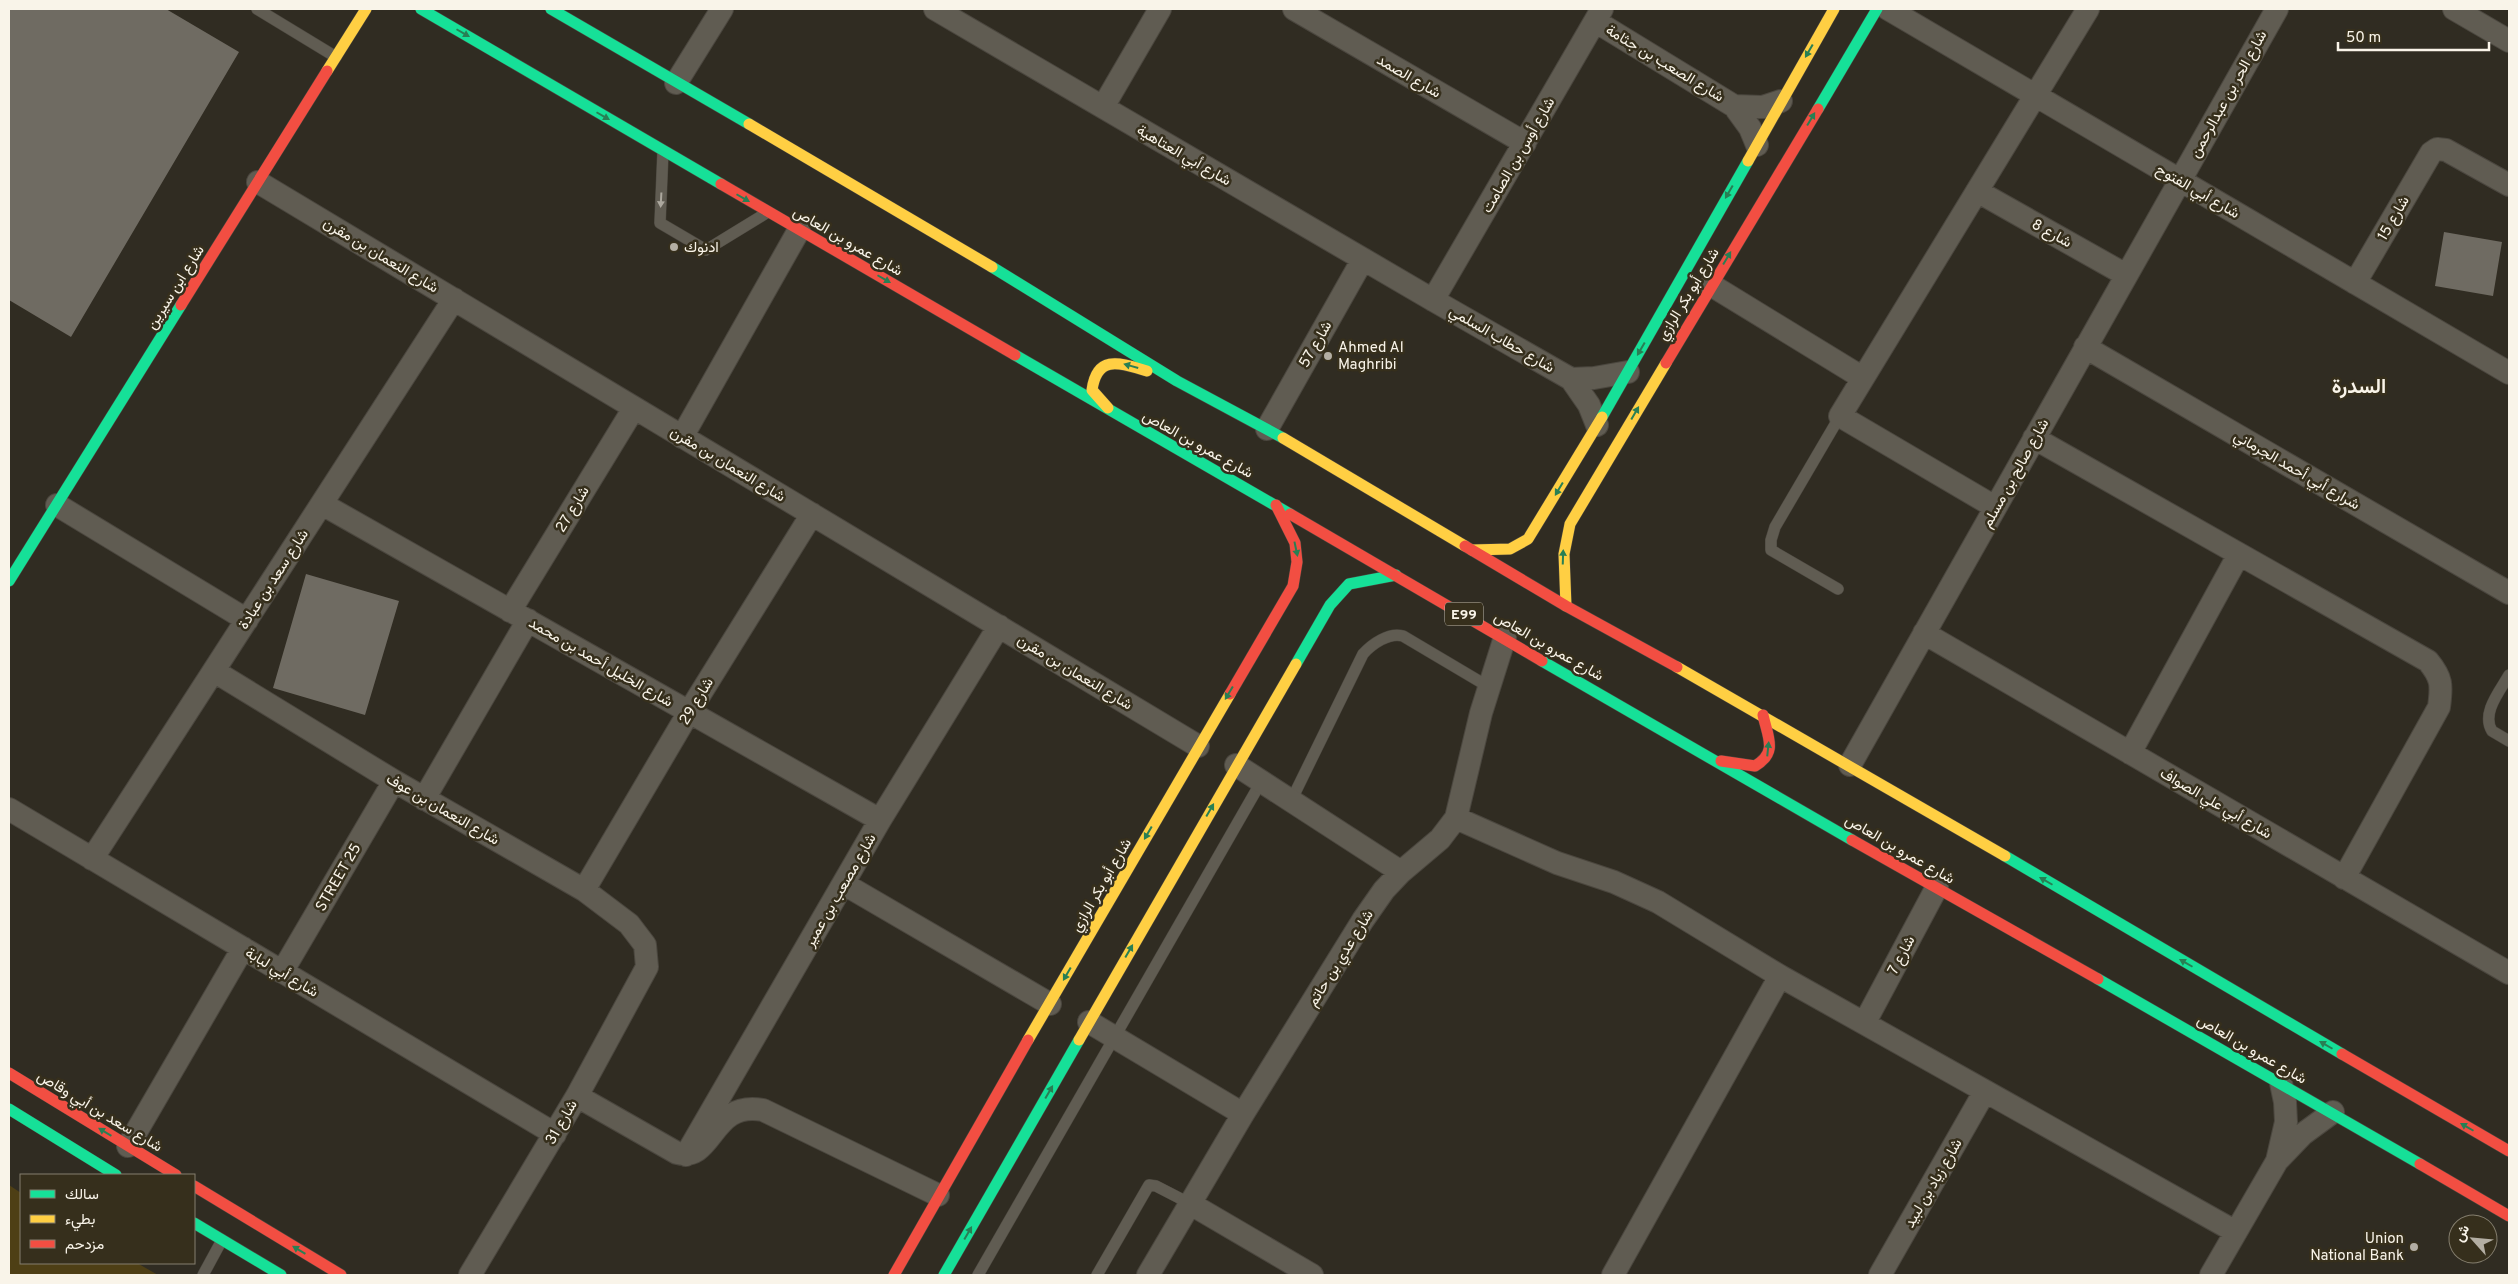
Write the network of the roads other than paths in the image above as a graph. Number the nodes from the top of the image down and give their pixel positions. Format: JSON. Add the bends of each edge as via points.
{"nodes":[{"id":1,"x":257,"y":9,"type":"edge"},
{"id":2,"x":366,"y":9,"type":"edge"},
{"id":3,"x":421,"y":9,"type":"edge"},
{"id":4,"x":551,"y":9,"type":"edge"},
{"id":5,"x":722,"y":9,"type":"edge"},
{"id":6,"x":1160,"y":9,"type":"edge"},
{"id":7,"x":1294,"y":9,"type":"edge"},
{"id":8,"x":1834,"y":9,"type":"edge"},
{"id":9,"x":1877,"y":9,"type":"edge"},
{"id":10,"x":1888,"y":9,"type":"edge"},
{"id":11,"x":2088,"y":9,"type":"edge"},
{"id":12,"x":2277,"y":9,"type":"edge"},
{"id":13,"x":2454,"y":9,"type":"edge"},
{"id":14,"x":940,"y":10,"type":"edge"},
{"id":15,"x":1598,"y":15,"type":"edge"},
{"id":16,"x":2509,"y":41,"type":"edge"},
{"id":17,"x":336,"y":57,"type":"junction"},
{"id":18,"x":676,"y":83,"type":"junction"},
{"id":19,"x":2035,"y":95,"type":"junction"},
{"id":20,"x":1781,"y":101,"type":"junction"},
{"id":21,"x":1734,"y":106,"type":"junction"},
{"id":22,"x":1103,"y":107,"type":"junction"},
{"id":23,"x":1524,"y":143,"type":"junction"},
{"id":24,"x":1757,"y":145,"type":"junction"},
{"id":25,"x":663,"y":151,"type":"junction"},
{"id":26,"x":2180,"y":180,"type":"junction"},
{"id":27,"x":258,"y":182,"type":"junction"},
{"id":28,"x":2509,"y":185,"type":"edge"},
{"id":29,"x":1977,"y":191,"type":"junction"},
{"id":30,"x":768,"y":212,"type":"junction"},
{"id":31,"x":799,"y":230,"type":"junction"},
{"id":32,"x":1363,"y":259,"type":"junction"},
{"id":33,"x":2126,"y":275,"type":"junction"},
{"id":34,"x":2355,"y":283,"type":"junction"},
{"id":35,"x":1710,"y":285,"type":"junction"},
{"id":36,"x":454,"y":300,"type":"junction"},
{"id":37,"x":1433,"y":300,"type":"junction"},
{"id":38,"x":2085,"y":347,"type":"junction"},
{"id":39,"x":1628,"y":372,"type":"junction"},
{"id":40,"x":2509,"y":373,"type":"edge"},
{"id":41,"x":1571,"y":378,"type":"junction"},
{"id":42,"x":1863,"y":378,"type":"junction"},
{"id":43,"x":1177,"y":381,"type":"junction"},
{"id":44,"x":634,"y":408,"type":"junction"},
{"id":45,"x":1113,"y":413,"type":"junction"},
{"id":46,"x":1840,"y":416,"type":"junction"},
{"id":47,"x":1597,"y":425,"type":"junction"},
{"id":48,"x":1267,"y":429,"type":"junction"},
{"id":49,"x":682,"y":437,"type":"junction"},
{"id":50,"x":2034,"y":438,"type":"junction"},
{"id":51,"x":322,"y":504,"type":"junction"},
{"id":52,"x":57,"y":505,"type":"junction"},
{"id":53,"x":1276,"y":505,"type":"junction"},
{"id":54,"x":1995,"y":507,"type":"junction"},
{"id":55,"x":812,"y":514,"type":"junction"},
{"id":56,"x":1472,"y":550,"type":"junction"},
{"id":57,"x":16,"y":553,"type":"edge"},
{"id":58,"x":2239,"y":554,"type":"junction"},
{"id":59,"x":1396,"y":575,"type":"junction"},
{"id":60,"x":9,"y":581,"type":"edge"},
{"id":61,"x":1838,"y":589,"type":"dead end"},
{"id":62,"x":2509,"y":593,"type":"edge"},
{"id":63,"x":1566,"y":606,"type":"junction"},
{"id":64,"x":519,"y":616,"type":"junction"},
{"id":65,"x":247,"y":620,"type":"junction"},
{"id":66,"x":999,"y":626,"type":"junction"},
{"id":67,"x":1924,"y":633,"type":"junction"},
{"id":68,"x":1506,"y":638,"type":"junction"},
{"id":69,"x":214,"y":671,"type":"junction"},
{"id":70,"x":2509,"y":675,"type":"edge"},
{"id":71,"x":1488,"y":687,"type":"junction"},
{"id":72,"x":690,"y":712,"type":"junction"},
{"id":73,"x":1764,"y":715,"type":"junction"},
{"id":74,"x":2509,"y":741,"type":"edge"},
{"id":75,"x":1198,"y":746,"type":"junction"},
{"id":76,"x":2130,"y":753,"type":"junction"},
{"id":77,"x":1712,"y":760,"type":"junction"},
{"id":78,"x":1236,"y":765,"type":"junction"},
{"id":79,"x":1850,"y":765,"type":"junction"},
{"id":80,"x":394,"y":781,"type":"junction"},
{"id":81,"x":1261,"y":782,"type":"junction"},
{"id":82,"x":424,"y":799,"type":"junction"},
{"id":83,"x":1291,"y":801,"type":"junction"},
{"id":84,"x":9,"y":809,"type":"edge"},
{"id":85,"x":1456,"y":818,"type":"junction"},
{"id":86,"x":880,"y":820,"type":"junction"},
{"id":87,"x":92,"y":859,"type":"junction"},
{"id":88,"x":1401,"y":872,"type":"junction"},
{"id":89,"x":2344,"y":878,"type":"junction"},
{"id":90,"x":844,"y":884,"type":"junction"},
{"id":91,"x":1937,"y":887,"type":"junction"},
{"id":92,"x":584,"y":890,"type":"junction"},
{"id":93,"x":242,"y":948,"type":"junction"},
{"id":94,"x":647,"y":967,"type":"joint"},
{"id":95,"x":282,"y":972,"type":"junction"},
{"id":96,"x":2509,"y":972,"type":"edge"},
{"id":97,"x":1780,"y":976,"type":"junction"},
{"id":98,"x":1050,"y":1004,"type":"junction"},
{"id":99,"x":1088,"y":1022,"type":"junction"},
{"id":100,"x":1865,"y":1022,"type":"junction"},
{"id":101,"x":1115,"y":1037,"type":"junction"},
{"id":102,"x":9,"y":1073,"type":"edge"},
{"id":103,"x":2281,"y":1083,"type":"junction"},
{"id":104,"x":1985,"y":1090,"type":"junction"},
{"id":105,"x":576,"y":1096,"type":"junction"},
{"id":106,"x":9,"y":1110,"type":"edge"},
{"id":107,"x":2333,"y":1112,"type":"junction"},
{"id":108,"x":1243,"y":1114,"type":"junction"},
{"id":109,"x":554,"y":1134,"type":"junction"},
{"id":110,"x":128,"y":1146,"type":"junction"},
{"id":111,"x":2509,"y":1151,"type":"edge"},
{"id":112,"x":686,"y":1155,"type":"junction"},
{"id":113,"x":2277,"y":1161,"type":"junction"},
{"id":114,"x":114,"y":1174,"type":"edge"},
{"id":115,"x":174,"y":1174,"type":"edge"},
{"id":116,"x":195,"y":1187,"type":"edge"},
{"id":117,"x":938,"y":1195,"type":"junction"},
{"id":118,"x":1189,"y":1203,"type":"junction"},
{"id":119,"x":2509,"y":1216,"type":"edge"},
{"id":120,"x":195,"y":1224,"type":"edge"},
{"id":121,"x":2236,"y":1232,"type":"junction"},
{"id":122,"x":222,"y":1240,"type":"junction"},
{"id":123,"x":203,"y":1275,"type":"edge"},
{"id":124,"x":281,"y":1275,"type":"edge"},
{"id":125,"x":341,"y":1275,"type":"edge"},
{"id":126,"x":470,"y":1275,"type":"edge"},
{"id":127,"x":894,"y":1275,"type":"edge"},
{"id":128,"x":944,"y":1275,"type":"edge"},
{"id":129,"x":978,"y":1275,"type":"edge"},
{"id":130,"x":1097,"y":1275,"type":"edge"},
{"id":131,"x":1148,"y":1275,"type":"edge"},
{"id":132,"x":1312,"y":1275,"type":"edge"},
{"id":133,"x":1613,"y":1275,"type":"edge"},
{"id":134,"x":1880,"y":1275,"type":"edge"},
{"id":135,"x":2211,"y":1275,"type":"edge"}],
"edges":[{"from":1,"to":17,"type":"lane"},
{"from":2,"to":17,"type":"main road","name":"شارع ابن سيرين"},
{"from":3,"to":25,"type":"main road","name":"شارع عمرو بن العاص","number":"E99","one_way":true},
{"from":4,"to":18,"type":"main road"},
{"from":5,"to":18,"type":"street"},
{"from":6,"to":22,"type":"street"},
{"from":7,"to":23,"type":"street","name":"شارع الصمد"},
{"from":8,"to":20,"type":"main road","name":"شارع أبو بكر الرازي","one_way":true},
{"from":35,"to":9,"type":"main road","name":"شارع أبو بكر الرازي","one_way":true},
{"from":10,"to":19,"type":"street","name":"شارع أبي الفتوح"},
{"from":11,"to":19,"type":"street"},
{"from":12,"to":26,"type":"street","name":"شارع الحر بن عبدالرحمن"},
{"from":13,"to":16,"type":"street"},
{"from":14,"to":22,"type":"street","name":"شارع أبي العتاهية"},
{"from":15,"to":21,"type":"street","name":"شارع الصعب بن جثامة"},
{"from":15,"to":23,"type":"street","name":"شارع أوس بن الصامت"},
{"from":17,"to":27,"type":"main road","name":"شارع ابن سيرين"},
{"from":18,"to":43,"type":"main road","via":[[941,235]]},
{"from":19,"to":26,"type":"street","name":"شارع أبي الفتوح"},
{"from":19,"to":29,"type":"street"},
{"from":20,"to":21,"type":"street","via":[[1763,107]]},
{"from":20,"to":24,"type":"main road","name":"شارع أبو بكر الرازي"},
{"from":21,"to":24,"type":"street","via":[[1750,128]]},
{"from":22,"to":32,"type":"street","name":"شارع أبي العتاهية"},
{"from":23,"to":37,"type":"street","name":"شارع أوس بن الصامت"},
{"from":24,"to":39,"type":"main road","name":"شارع أبو بكر الرازي","one_way":true},
{"from":25,"to":30,"type":"main road","name":"شارع عمرو بن العاص","number":"E99","one_way":true},
{"from":25,"to":30,"type":"lane","one_way":true,"via":[[660,223],[706,250]]},
{"from":26,"to":33,"type":"street","name":"شارع صالح بن مسلم"},
{"from":26,"to":34,"type":"street","name":"شارع أبي الفتوح"},
{"from":27,"to":36,"type":"street","name":"شارع النعمان بن مقرن"},
{"from":27,"to":52,"type":"main road","name":"شارع ابن سيرين"},
{"from":28,"to":34,"type":"street","name":"شارع 15","via":[[2441,148],[2431,153]]},
{"from":29,"to":33,"type":"street","name":"شارع 8"},
{"from":29,"to":42,"type":"street"},
{"from":30,"to":31,"type":"main road","name":"شارع عمرو بن العاص","number":"E99"},
{"from":31,"to":45,"type":"main road","name":"شارع عمرو بن العاص","number":"E99","one_way":true},
{"from":31,"to":49,"type":"street"},
{"from":32,"to":37,"type":"street","name":"شارع أبي العتاهية"},
{"from":32,"to":48,"type":"street","name":"شارع 57"},
{"from":33,"to":38,"type":"street","name":"شارع صالح بن مسلم"},
{"from":34,"to":40,"type":"street","name":"شارع أبي الفتوح"},
{"from":35,"to":42,"type":"street"},
{"from":63,"to":35,"type":"main road","name":"شارع أبو بكر الرازي","one_way":true,"via":[[1563,548],[1570,524]]},
{"from":36,"to":44,"type":"street","name":"شارع النعمان بن مقرن"},
{"from":36,"to":51,"type":"street","name":"شارع سعد بن عبادة"},
{"from":37,"to":41,"type":"street","name":"شارع حطاب السلمي"},
{"from":38,"to":50,"type":"street","name":"شارع صالح بن مسلم"},
{"from":38,"to":62,"type":"street","name":"شرارع أبي أحمد الجرماني"},
{"from":39,"to":41,"type":"street"},
{"from":39,"to":47,"type":"main road","name":"شارع أبو بكر الرازي"},
{"from":41,"to":47,"type":"street","via":[[1587,401]]},
{"from":42,"to":46,"type":"street"},
{"from":43,"to":45,"type":"main road","one_way":true,"via":[[1125,364],[1107,363],[1092,379],[1092,390]]},
{"from":43,"to":48,"type":"main road"},
{"from":44,"to":49,"type":"street","name":"شارع النعمان بن مقرن"},
{"from":44,"to":64,"type":"street","name":"شارع 27"},
{"from":45,"to":53,"type":"main road","name":"شارع عمرو بن العاص","number":"E99"},
{"from":46,"to":54,"type":"street"},
{"from":46,"to":61,"type":"lane","via":[[1771,540],[1771,550]]},
{"from":47,"to":56,"type":"main road","name":"شارع أبو بكر الرازي","one_way":true,"via":[[1528,539],[1510,549]]},
{"from":48,"to":56,"type":"main road"},
{"from":49,"to":55,"type":"street","name":"شارع النعمان بن مقرن"},
{"from":50,"to":54,"type":"street","name":"شارع صالح بن مسلم"},
{"from":50,"to":58,"type":"street"},
{"from":51,"to":64,"type":"street","name":"شارع الخليل أحمد بن محمد"},
{"from":51,"to":65,"type":"street","name":"شارع سعد بن عبادة"},
{"from":52,"to":57,"type":"main road","name":"شارع ابن سيرين"},
{"from":52,"to":65,"type":"street"},
{"from":53,"to":59,"type":"main road","name":"شارع عمرو بن العاص","number":"E99"},
{"from":53,"to":75,"type":"main road","name":"شارع أبو بكر الرازي","one_way":true,"via":[[1293,535],[1298,554],[1293,586]]},
{"from":54,"to":67,"type":"street","name":"شارع صالح بن مسلم"},
{"from":55,"to":66,"type":"street","name":"شارع النعمان بن مقرن"},
{"from":55,"to":72,"type":"street","name":"شارع 29"},
{"from":56,"to":63,"type":"main road"},
{"from":57,"to":60,"type":"main road","name":"شارع ابن سيرين"},
{"from":58,"to":76,"type":"street"},
{"from":58,"to":89,"type":"street","via":[[2428,661],[2439,675],[2439,707]]},
{"from":59,"to":68,"type":"main road","name":"شارع عمرو بن العاص","number":"E99"},
{"from":59,"to":78,"type":"main road","via":[[1349,584],[1330,605]]},
{"from":63,"to":73,"type":"main road"},
{"from":64,"to":72,"type":"street","name":"شارع الخليل أحمد بن محمد"},
{"from":64,"to":82,"type":"street","name":"شارع 27"},
{"from":65,"to":69,"type":"street","name":"شارع سعد بن عبادة"},
{"from":66,"to":75,"type":"street","name":"شارع النعمان بن مقرن"},
{"from":66,"to":86,"type":"street","name":"شارع مصعب بن عمير"},
{"from":67,"to":76,"type":"street","name":"شارع أبي علي الصواف"},
{"from":67,"to":79,"type":"street","name":"شارع صالح بن مسلم"},
{"from":68,"to":71,"type":"street","name":"شارع عدي بن حاتم"},
{"from":68,"to":77,"type":"main road","name":"شارع عمرو بن العاص","number":"E99"},
{"from":69,"to":80,"type":"street","name":"شارع النعمان بن عوف"},
{"from":69,"to":87,"type":"street","name":"شارع سعد بن عبادة"},
{"from":70,"to":74,"type":"lane","via":[[2491,708],[2489,726]]},
{"from":71,"to":83,"type":"lane","via":[[1403,636],[1397,634],[1373,644],[1363,654]]},
{"from":71,"to":85,"type":"street","name":"شارع عدي بن حاتم"},
{"from":72,"to":86,"type":"street","name":"شارع الخليل أحمد بن محمد"},
{"from":72,"to":92,"type":"street","name":"شارع 29"},
{"from":77,"to":73,"type":"main road","one_way":true,"via":[[1755,766],[1766,759],[1770,748]]},
{"from":73,"to":79,"type":"main road"},
{"from":75,"to":98,"type":"main road","name":"شارع أبو بكر الرازي","one_way":true},
{"from":76,"to":89,"type":"street","name":"شارع أبي علي الصواف"},
{"from":77,"to":91,"type":"main road","name":"شارع عمرو بن العاص","number":"E99"},
{"from":78,"to":81,"type":"street"},
{"from":99,"to":78,"type":"main road","one_way":true},
{"from":111,"to":79,"type":"main road","one_way":true},
{"from":80,"to":82,"type":"street","name":"شارع النعمان بن عوف"},
{"from":80,"to":95,"type":"street","name":"STREET 25"},
{"from":81,"to":83,"type":"street"},
{"from":81,"to":101,"type":"lane"},
{"from":82,"to":92,"type":"street","name":"شارع النعمان بن عوف"},
{"from":83,"to":88,"type":"street"},
{"from":84,"to":87,"type":"street","name":"شارع أبي لبابة"},
{"from":85,"to":88,"type":"street","name":"شارع عدي بن حاتم","via":[[1440,839]]},
{"from":85,"to":97,"type":"street","via":[[1557,863],[1614,882],[1658,902]]},
{"from":86,"to":90,"type":"street","name":"شارع مصعب بن عمير"},
{"from":87,"to":93,"type":"street","name":"شارع أبي لبابة"},
{"from":88,"to":108,"type":"street","name":"شارع عدي بن حاتم","via":[[1363,920]]},
{"from":89,"to":96,"type":"street","name":"شارع أبي علي الصواف"},
{"from":90,"to":98,"type":"street"},
{"from":90,"to":112,"type":"street","name":"شارع مصعب بن عمير"},
{"from":91,"to":100,"type":"street","name":"شارع 7"},
{"from":91,"to":103,"type":"main road","name":"شارع عمرو بن العاص","number":"E99"},
{"from":92,"to":94,"type":"street","name":"شارع النعمان بن عوف","via":[[629,924],[645,945]]},
{"from":93,"to":95,"type":"street","name":"شارع أبي لبابة"},
{"from":93,"to":110,"type":"street"},
{"from":94,"to":105,"type":"street","name":"شارع 31"},
{"from":95,"to":109,"type":"street","name":"شارع أبي لبابة"},
{"from":97,"to":100,"type":"street"},
{"from":97,"to":133,"type":"street"},
{"from":98,"to":117,"type":"main road","name":"شارع أبو بكر الرازي"},
{"from":99,"to":101,"type":"street"},
{"from":128,"to":99,"type":"main road","one_way":true},
{"from":100,"to":104,"type":"street"},
{"from":101,"to":108,"type":"street"},
{"from":101,"to":129,"type":"lane"},
{"from":110,"to":102,"type":"main road","name":"شارع سعد بن أبي وقاص","one_way":true},
{"from":103,"to":107,"type":"main road","name":"شارع عمرو بن العاص","number":"E99"},
{"from":103,"to":113,"type":"street","via":[[2286,1122]]},
{"from":104,"to":121,"type":"street"},
{"from":104,"to":134,"type":"street","name":"شارع زياد بن لبيد"},
{"from":105,"to":109,"type":"street","name":"شارع 31"},
{"from":105,"to":112,"type":"street"},
{"from":106,"to":114,"type":"main road"},
{"from":107,"to":113,"type":"street","via":[[2303,1134]]},
{"from":107,"to":119,"type":"main road","name":"شارع عمرو بن العاص","number":"E99"},
{"from":108,"to":118,"type":"street","name":"شارع عدي بن حاتم"},
{"from":109,"to":126,"type":"street","name":"شارع 31"},
{"from":110,"to":115,"type":"main road","name":"شارع سعد بن أبي وقاص"},
{"from":112,"to":117,"type":"street","via":[[699,1149],[722,1120],[734,1111],[749,1107],[763,1110]]},
{"from":113,"to":121,"type":"street"},
{"from":125,"to":116,"type":"main road","one_way":true},
{"from":117,"to":127,"type":"main road","name":"شارع أبو بكر الرازي"},
{"from":118,"to":130,"type":"lane","via":[[1149,1185]]},
{"from":118,"to":131,"type":"street","name":"شارع عدي بن حاتم"},
{"from":118,"to":132,"type":"street"},
{"from":120,"to":122,"type":"main road"},
{"from":121,"to":135,"type":"street"},
{"from":122,"to":123,"type":"lane"},
{"from":122,"to":124,"type":"main road"}]}
